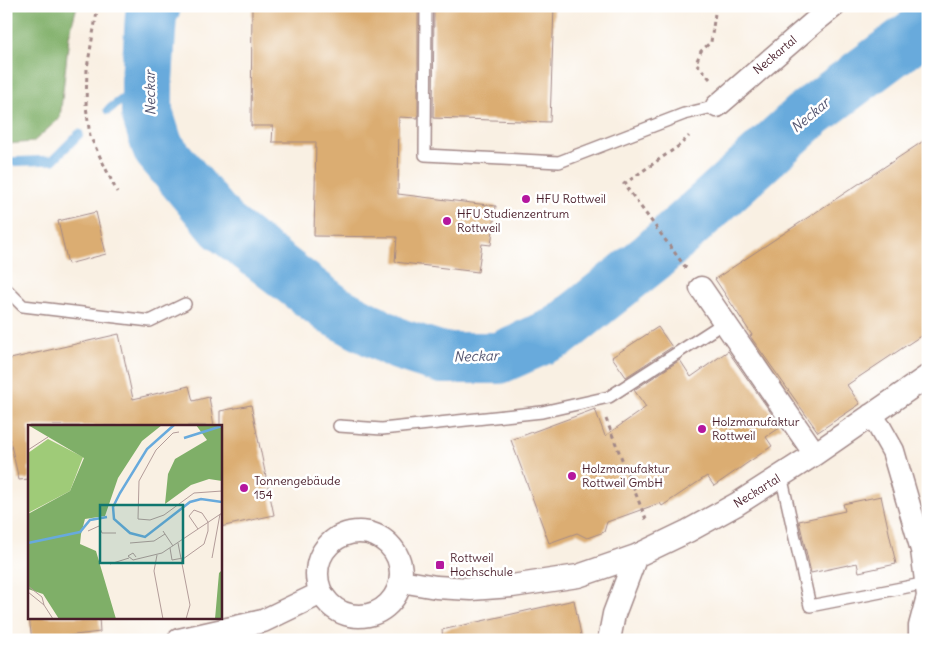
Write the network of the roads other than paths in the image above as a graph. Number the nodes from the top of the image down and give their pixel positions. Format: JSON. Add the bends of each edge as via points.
{"nodes":[{"id":1,"x":426,"y":6,"type":"edge"},
{"id":2,"x":834,"y":6,"type":"edge"},
{"id":3,"x":722,"y":101,"type":"joint"},
{"id":4,"x":6,"y":288,"type":"edge"},
{"id":5,"x":702,"y":288,"type":"road end"},
{"id":6,"x":184,"y":304,"type":"dead end"},
{"id":7,"x":725,"y":322,"type":"junction"},
{"id":8,"x":928,"y":376,"type":"edge"},
{"id":9,"x":871,"y":415,"type":"junction"},
{"id":10,"x":340,"y":426,"type":"dead end"},
{"id":11,"x":815,"y":454,"type":"junction"},
{"id":12,"x":781,"y":476,"type":"junction"},
{"id":13,"x":646,"y":551,"type":"junction"},
{"id":14,"x":401,"y":582,"type":"junction"},
{"id":15,"x":927,"y":592,"type":"edge"},
{"id":16,"x":321,"y":593,"type":"junction"},
{"id":17,"x":179,"y":640,"type":"edge"},
{"id":18,"x":609,"y":640,"type":"edge"},
{"id":19,"x":920,"y":640,"type":"edge"}],
"edges":[{"from":1,"to":3,"type":"lane","via":[[425,155],[559,162]]},
{"from":2,"to":3,"type":"street","name":"Neckartal"},
{"from":4,"to":6,"type":"lane","via":[[24,306],[150,321]]},
{"from":5,"to":7,"type":"street"},
{"from":7,"to":10,"type":"lane","via":[[609,397],[542,412],[382,429]]},
{"from":7,"to":11,"type":"street"},
{"from":8,"to":9,"type":"street","name":"Neckartal"},
{"from":9,"to":11,"type":"street","name":"Neckartal"},
{"from":9,"to":15,"type":"street","via":[[893,451],[922,550]]},
{"from":11,"to":12,"type":"street","name":"Neckartal"},
{"from":12,"to":13,"type":"street","name":"Neckartal","via":[[688,531]]},
{"from":12,"to":15,"type":"lane","via":[[810,606]]},
{"from":13,"to":14,"type":"street","name":"Neckartal","via":[[578,576],[512,586],[471,589]]},
{"from":13,"to":18,"type":"street","via":[[614,614]]},
{"from":14,"to":16,"type":"street","via":[[389,604],[365,616],[340,612]]},
{"from":14,"to":16,"type":"street","via":[[398,556],[391,546],[370,533],[357,532],[343,535],[322,552],[317,566]]},
{"from":15,"to":19,"type":"street"},
{"from":16,"to":17,"type":"street","via":[[263,621]]}]}
